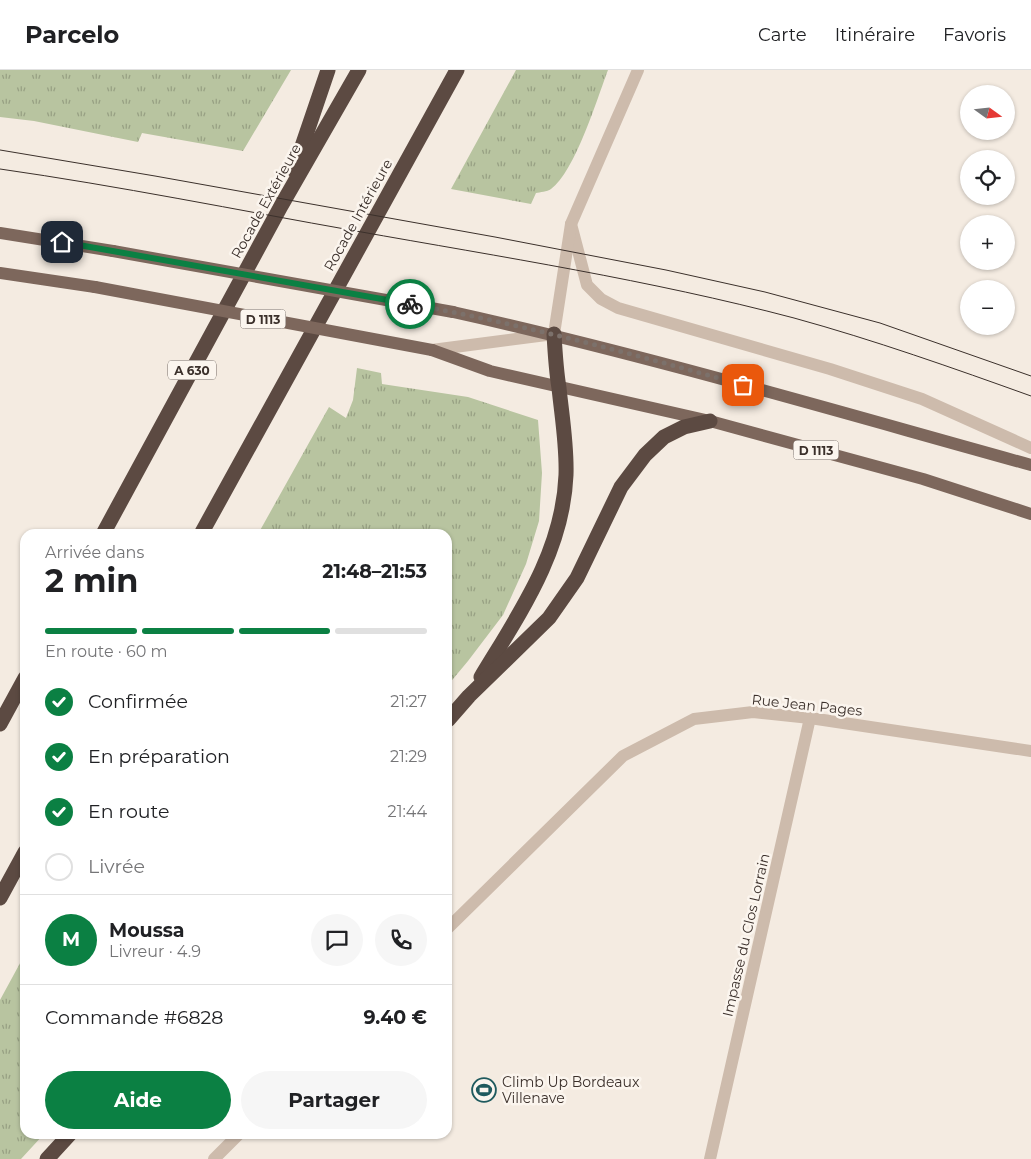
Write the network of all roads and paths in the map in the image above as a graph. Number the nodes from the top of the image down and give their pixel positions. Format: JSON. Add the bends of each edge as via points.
{"nodes":[{"id":1,"x":328,"y":70,"type":"edge"},
{"id":2,"x":359,"y":70,"type":"edge"},
{"id":3,"x":457,"y":70,"type":"edge"},
{"id":4,"x":638,"y":70,"type":"edge"},
{"id":5,"x":282,"y":206,"type":"junction"},
{"id":6,"x":571,"y":224,"type":"junction"},
{"id":7,"x":0,"y":233,"type":"edge"},
{"id":8,"x":0,"y":273,"type":"edge"},
{"id":9,"x":554,"y":334,"type":"junction"},
{"id":10,"x":432,"y":350,"type":"junction"},
{"id":11,"x":558,"y":386,"type":"junction"},
{"id":12,"x":710,"y":421,"type":"junction"},
{"id":13,"x":1031,"y":448,"type":"edge"},
{"id":14,"x":1031,"y":465,"type":"edge"},
{"id":15,"x":1031,"y":514,"type":"edge"},
{"id":16,"x":107,"y":529,"type":"edge"},
{"id":17,"x":204,"y":529,"type":"edge"},
{"id":18,"x":20,"y":687,"type":"edge"},
{"id":19,"x":469,"y":696,"type":"junction"},
{"id":20,"x":452,"y":715,"type":"edge"},
{"id":21,"x":810,"y":718,"type":"junction"},
{"id":22,"x":0,"y":724,"type":"edge"},
{"id":23,"x":1031,"y":751,"type":"edge"},
{"id":24,"x":20,"y":861,"type":"edge"},
{"id":25,"x":0,"y":898,"type":"edge"},
{"id":26,"x":452,"y":924,"type":"edge"},
{"id":27,"x":65,"y":1139,"type":"edge"},
{"id":28,"x":234,"y":1139,"type":"edge"},
{"id":29,"x":47,"y":1159,"type":"edge"},
{"id":30,"x":214,"y":1159,"type":"edge"},
{"id":31,"x":710,"y":1159,"type":"edge"}],
"edges":[{"from":1,"to":5,"type":"highway"},
{"from":2,"to":5,"type":"highway","name":"Rocade Extérieure","number":"A 630"},
{"from":3,"to":17,"type":"highway","name":"Rocade Intérieure"},
{"from":4,"to":6,"type":"street"},
{"from":5,"to":16,"type":"highway","name":"Rocade Extérieure","number":"A 630"},
{"from":6,"to":9,"type":"street"},
{"from":6,"to":13,"type":"street","via":[[587,285],[618,308],[821,366],[922,399]]},
{"from":7,"to":9,"type":"main road","bridge":true,"via":[[452,312]]},
{"from":8,"to":10,"type":"main road","number":"D 1113","bridge":true,"via":[[95,287]]},
{"from":9,"to":10,"type":"street"},
{"from":9,"to":11,"type":"highway"},
{"from":9,"to":14,"type":"main road"},
{"from":10,"to":11,"type":"main road","number":"D 1113","via":[[490,371]]},
{"from":11,"to":12,"type":"main road","number":"D 1113"},
{"from":11,"to":19,"type":"highway","via":[[565,436],[566,476],[558,529],[526,604]]},
{"from":12,"to":15,"type":"main road","number":"D 1113","via":[[923,479]]},
{"from":12,"to":19,"type":"highway","via":[[684,427],[664,437],[645,455],[621,487],[577,578],[549,618]]},
{"from":18,"to":22,"type":"highway"},
{"from":19,"to":20,"type":"highway"},
{"from":21,"to":23,"type":"street","name":"Rue Jean Pages"},
{"from":21,"to":26,"type":"street","name":"Rue Jean Pages","via":[[753,712],[694,719],[622,756]]},
{"from":21,"to":31,"type":"street","name":"Impasse du Clos Lorrain"},
{"from":24,"to":25,"type":"highway"},
{"from":27,"to":29,"type":"highway"},
{"from":28,"to":30,"type":"street"}]}
